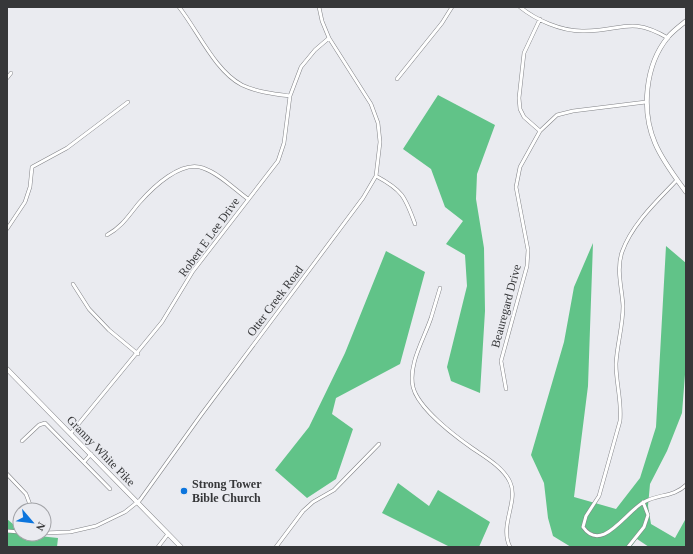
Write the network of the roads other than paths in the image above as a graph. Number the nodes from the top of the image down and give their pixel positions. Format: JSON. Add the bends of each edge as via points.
{"nodes":[{"id":1,"x":179,"y":7,"type":"edge"},
{"id":2,"x":319,"y":7,"type":"edge"},
{"id":3,"x":452,"y":7,"type":"edge"},
{"id":4,"x":520,"y":7,"type":"edge"},
{"id":5,"x":540,"y":19,"type":"junction"},
{"id":6,"x":686,"y":21,"type":"edge"},
{"id":7,"x":329,"y":38,"type":"junction"},
{"id":8,"x":668,"y":38,"type":"junction"},
{"id":9,"x":11,"y":73,"type":"dead end"},
{"id":10,"x":7,"y":78,"type":"edge"},
{"id":11,"x":397,"y":79,"type":"dead end"},
{"id":12,"x":290,"y":96,"type":"junction"},
{"id":13,"x":128,"y":102,"type":"dead end"},
{"id":14,"x":646,"y":102,"type":"junction"},
{"id":15,"x":540,"y":130,"type":"junction"},
{"id":16,"x":376,"y":176,"type":"junction"},
{"id":17,"x":677,"y":180,"type":"junction"},
{"id":18,"x":686,"y":192,"type":"edge"},
{"id":19,"x":248,"y":200,"type":"junction"},
{"id":20,"x":415,"y":224,"type":"dead end"},
{"id":21,"x":7,"y":229,"type":"edge"},
{"id":22,"x":108,"y":235,"type":"dead end"},
{"id":23,"x":73,"y":284,"type":"dead end"},
{"id":24,"x":440,"y":288,"type":"dead end"},
{"id":25,"x":138,"y":354,"type":"junction"},
{"id":26,"x":7,"y":370,"type":"edge"},
{"id":27,"x":506,"y":389,"type":"dead end"},
{"id":28,"x":71,"y":434,"type":"junction"},
{"id":29,"x":22,"y":441,"type":"dead end"},
{"id":30,"x":379,"y":444,"type":"dead end"},
{"id":31,"x":91,"y":454,"type":"junction"},
{"id":32,"x":84,"y":462,"type":"junction"},
{"id":33,"x":7,"y":474,"type":"edge"},
{"id":34,"x":686,"y":485,"type":"edge"},
{"id":35,"x":110,"y":489,"type":"dead end"},
{"id":36,"x":29,"y":502,"type":"edge"},
{"id":37,"x":137,"y":502,"type":"junction"},
{"id":38,"x":643,"y":502,"type":"junction"},
{"id":39,"x":52,"y":533,"type":"edge"},
{"id":40,"x":168,"y":534,"type":"junction"},
{"id":41,"x":607,"y":538,"type":"dead end"},
{"id":42,"x":592,"y":539,"type":"dead end"},
{"id":43,"x":158,"y":547,"type":"edge"},
{"id":44,"x":181,"y":547,"type":"edge"},
{"id":45,"x":276,"y":547,"type":"edge"},
{"id":46,"x":510,"y":547,"type":"edge"},
{"id":47,"x":628,"y":547,"type":"edge"}],
"edges":[{"from":1,"to":12,"type":"street","via":[[226,73],[255,90]]},
{"from":2,"to":7,"type":"street","name":"Otter Creek Road"},
{"from":3,"to":11,"type":"street"},
{"from":4,"to":5,"type":"street"},
{"from":5,"to":8,"type":"street","via":[[566,29],[582,31],[640,25]]},
{"from":5,"to":15,"type":"street","via":[[524,53],[519,98],[524,117]]},
{"from":6,"to":8,"type":"main road"},
{"from":7,"to":12,"type":"street","name":"Robert E Lee Drive","via":[[301,67]]},
{"from":7,"to":16,"type":"street","name":"Otter Creek Road","via":[[372,105],[378,123],[380,142]]},
{"from":8,"to":14,"type":"main road","via":[[654,62]]},
{"from":9,"to":10,"type":"street"},
{"from":12,"to":19,"type":"street","name":"Robert E Lee Drive","via":[[284,143],[278,161]]},
{"from":13,"to":21,"type":"street","via":[[67,148],[32,167],[25,202]]},
{"from":14,"to":15,"type":"street","name":"Beauregard Drive","via":[[557,115]]},
{"from":14,"to":17,"type":"main road","via":[[654,143]]},
{"from":15,"to":27,"type":"street","name":"Beauregard Drive","via":[[520,167],[517,179],[517,198],[528,250],[527,266],[501,360]]},
{"from":16,"to":20,"type":"street","via":[[402,194]]},
{"from":16,"to":37,"type":"street","name":"Otter Creek Road","via":[[363,198]]},
{"from":17,"to":18,"type":"main road"},
{"from":17,"to":42,"type":"street","via":[[652,206],[631,234],[620,261],[623,319],[616,366],[620,421],[599,496],[586,516],[583,527],[587,536]]},
{"from":19,"to":22,"type":"street","via":[[213,173],[192,166],[165,178],[119,228]]},
{"from":19,"to":25,"type":"street","name":"Robert E Lee Drive","via":[[193,271],[162,322]]},
{"from":23,"to":25,"type":"street","via":[[89,308]]},
{"from":24,"to":46,"type":"street","via":[[414,364],[413,388],[430,411],[456,436],[495,465],[510,482],[512,492],[506,538]]},
{"from":25,"to":28,"type":"street","name":"Robert E Lee Drive"},
{"from":26,"to":28,"type":"main road","name":"Granny White Pike"},
{"from":28,"to":31,"type":"main road","name":"Granny White Pike"},
{"from":29,"to":32,"type":"street","via":[[40,423],[45,423]]},
{"from":30,"to":45,"type":"street","via":[[334,490],[313,502],[303,512]]},
{"from":31,"to":32,"type":"street"},
{"from":31,"to":37,"type":"main road","name":"Granny White Pike"},
{"from":32,"to":35,"type":"street"},
{"from":33,"to":36,"type":"street","via":[[25,492]]},
{"from":34,"to":38,"type":"street","via":[[678,492]]},
{"from":37,"to":39,"type":"street","name":"Otter Creek Road","via":[[122,514],[96,526],[70,532]]},
{"from":37,"to":40,"type":"main road","name":"Granny White Pike"},
{"from":38,"to":41,"type":"street"},
{"from":38,"to":47,"type":"street","via":[[648,515],[644,527]]},
{"from":40,"to":43,"type":"street"},
{"from":40,"to":44,"type":"main road","name":"Granny White Pike"}]}
